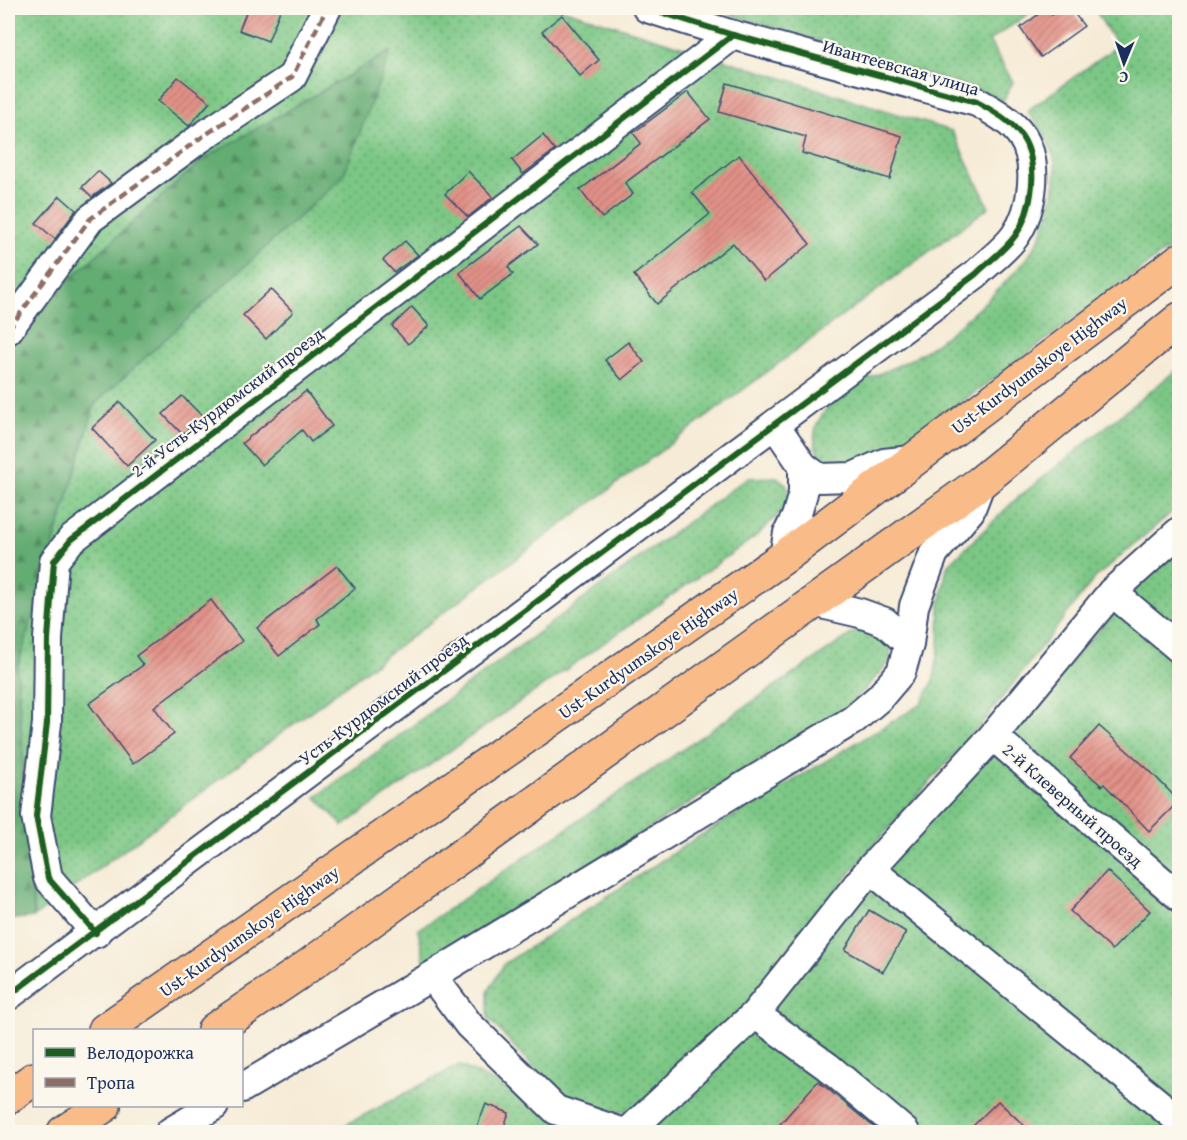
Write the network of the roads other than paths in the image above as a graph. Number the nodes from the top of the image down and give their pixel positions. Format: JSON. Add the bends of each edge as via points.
{"nodes":[{"id":1,"x":327,"y":8,"type":"edge"},
{"id":2,"x":647,"y":8,"type":"edge"},
{"id":3,"x":733,"y":35,"type":"junction"},
{"id":4,"x":1179,"y":260,"type":"edge"},
{"id":5,"x":1179,"y":319,"type":"edge"},
{"id":6,"x":8,"y":330,"type":"edge"},
{"id":7,"x":775,"y":425,"type":"junction"},
{"id":8,"x":912,"y":460,"type":"junction"},
{"id":9,"x":803,"y":466,"type":"junction"},
{"id":10,"x":981,"y":482,"type":"junction"},
{"id":11,"x":1179,"y":531,"type":"edge"},
{"id":12,"x":784,"y":557,"type":"junction"},
{"id":13,"x":1112,"y":592,"type":"junction"},
{"id":14,"x":813,"y":602,"type":"junction"},
{"id":15,"x":909,"y":644,"type":"junction"},
{"id":16,"x":1179,"y":649,"type":"edge"},
{"id":17,"x":993,"y":736,"type":"junction"},
{"id":18,"x":870,"y":869,"type":"junction"},
{"id":19,"x":1179,"y":897,"type":"edge"},
{"id":20,"x":96,"y":933,"type":"junction"},
{"id":21,"x":432,"y":976,"type":"junction"},
{"id":22,"x":8,"y":996,"type":"edge"},
{"id":23,"x":755,"y":1014,"type":"junction"},
{"id":24,"x":106,"y":1029,"type":"edge"},
{"id":25,"x":215,"y":1029,"type":"edge"},
{"id":26,"x":33,"y":1080,"type":"edge"},
{"id":27,"x":243,"y":1087,"type":"edge"},
{"id":28,"x":8,"y":1097,"type":"edge"},
{"id":29,"x":102,"y":1107,"type":"edge"},
{"id":30,"x":212,"y":1107,"type":"edge"},
{"id":31,"x":560,"y":1121,"type":"edge"},
{"id":32,"x":1179,"y":1121,"type":"edge"},
{"id":33,"x":64,"y":1132,"type":"edge"},
{"id":34,"x":170,"y":1132,"type":"edge"},
{"id":35,"x":621,"y":1132,"type":"edge"},
{"id":36,"x":628,"y":1132,"type":"edge"},
{"id":37,"x":905,"y":1132,"type":"edge"}],
"edges":[{"from":1,"to":6,"type":"street","via":[[292,77],[90,219]]},
{"from":2,"to":3,"type":"street","name":"Ивантеевская улица"},
{"from":3,"to":7,"type":"street","name":"Ивантеевская улица","via":[[977,102],[1002,116],[1022,136],[1032,164],[1030,201],[1015,236],[976,274]]},
{"from":3,"to":20,"type":"street","name":"2-й Усть-Курдюмский проезд","via":[[80,533],[54,561],[47,723],[36,816],[48,878]]},
{"from":4,"to":8,"type":"main road","name":"Ust-Kurdyumskoye Highway"},
{"from":5,"to":10,"type":"main road"},
{"from":7,"to":9,"type":"street"},
{"from":7,"to":20,"type":"street","name":"Усть-Курдюмский проезд"},
{"from":8,"to":9,"type":"street","via":[[884,463],[853,477],[819,478]]},
{"from":8,"to":12,"type":"main road","name":"Ust-Kurdyumskoye Highway"},
{"from":9,"to":12,"type":"street","via":[[803,494],[788,533]]},
{"from":10,"to":14,"type":"main road"},
{"from":10,"to":15,"type":"street","via":[[970,511],[934,553],[914,606]]},
{"from":11,"to":13,"type":"street"},
{"from":12,"to":24,"type":"main road","name":"Ust-Kurdyumskoye Highway"},
{"from":13,"to":16,"type":"street"},
{"from":13,"to":17,"type":"street"},
{"from":14,"to":15,"type":"street","via":[[885,622]]},
{"from":14,"to":25,"type":"main road"},
{"from":15,"to":21,"type":"street","via":[[901,672],[853,720]]},
{"from":17,"to":18,"type":"street"},
{"from":17,"to":19,"type":"street","name":"2-й Клеверный проезд"},
{"from":18,"to":23,"type":"street"},
{"from":18,"to":32,"type":"street"},
{"from":20,"to":22,"type":"street","name":"Усть-Курдюмский проезд"},
{"from":21,"to":27,"type":"street"},
{"from":21,"to":31,"type":"street","via":[[470,1025]]},
{"from":23,"to":36,"type":"street"},
{"from":23,"to":37,"type":"street","via":[[828,1067]]},
{"from":26,"to":28,"type":"main road"},
{"from":29,"to":33,"type":"main road"},
{"from":30,"to":34,"type":"street"},
{"from":31,"to":35,"type":"street"}]}
